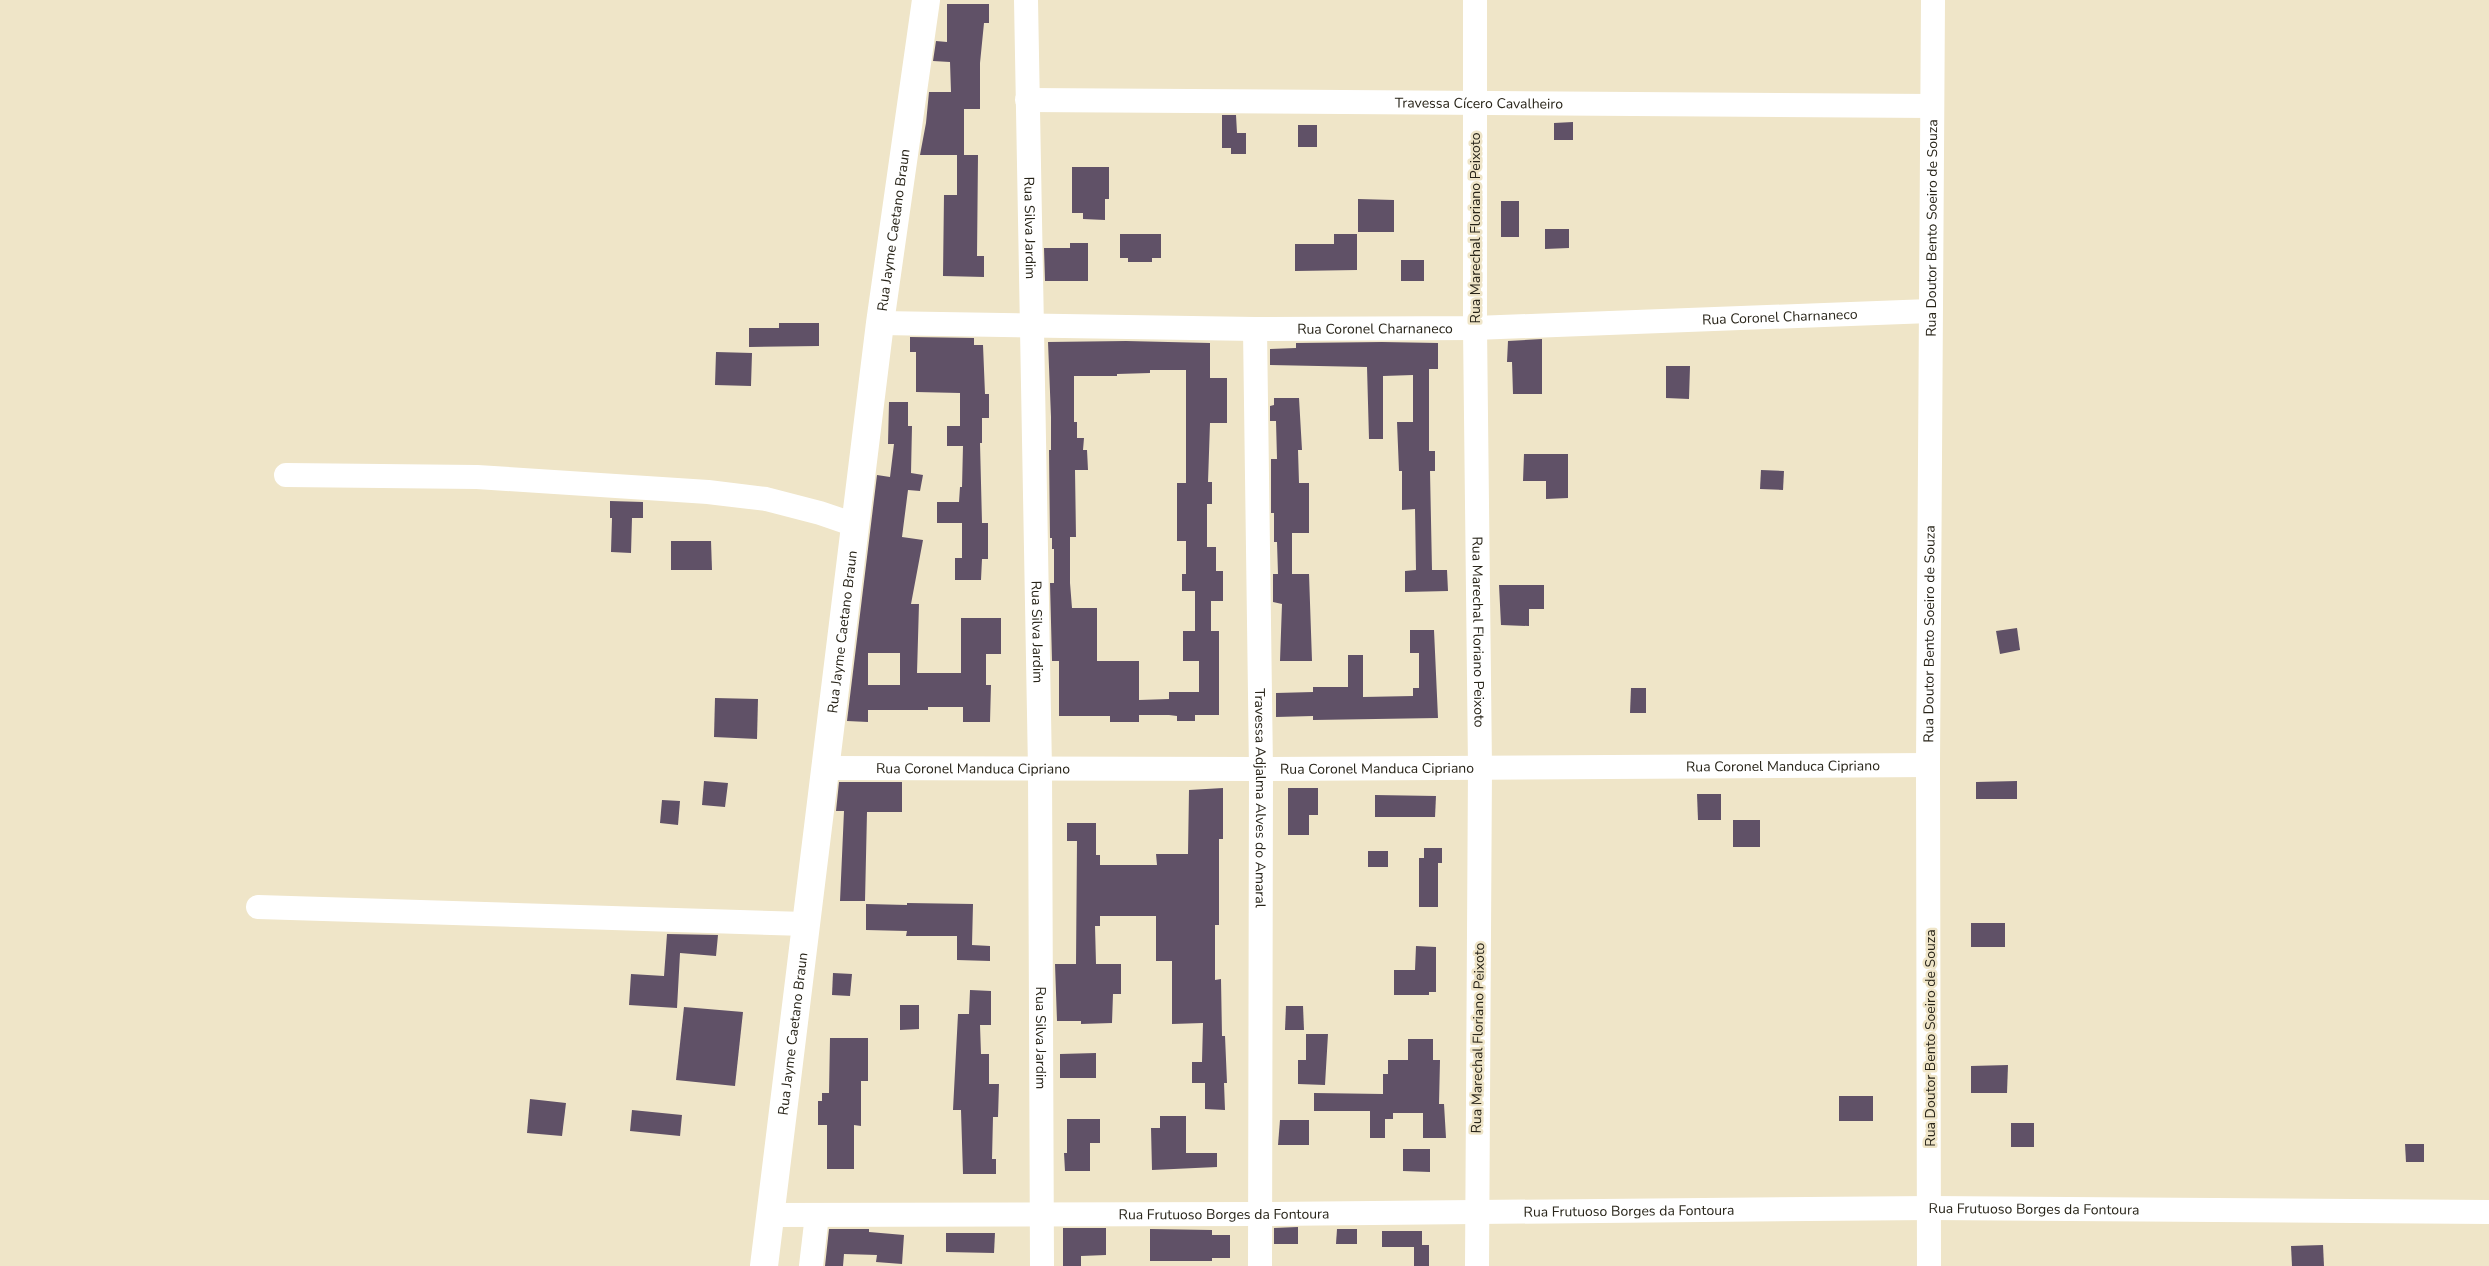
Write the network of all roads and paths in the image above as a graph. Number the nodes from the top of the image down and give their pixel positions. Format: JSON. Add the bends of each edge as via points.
{"nodes":[{"id":1,"x":926,"y":0,"type":"edge"},
{"id":2,"x":1026,"y":0,"type":"edge"},
{"id":3,"x":1475,"y":0,"type":"edge"},
{"id":4,"x":1933,"y":0,"type":"edge"},
{"id":5,"x":1027,"y":100,"type":"junction"},
{"id":6,"x":1475,"y":104,"type":"junction"},
{"id":7,"x":1932,"y":106,"type":"junction"},
{"id":8,"x":1930,"y":311,"type":"junction"},
{"id":9,"x":880,"y":323,"type":"junction"},
{"id":10,"x":1033,"y":326,"type":"junction"},
{"id":11,"x":1475,"y":328,"type":"junction"},
{"id":12,"x":1255,"y":329,"type":"junction"},
{"id":13,"x":286,"y":475,"type":"dead end"},
{"id":14,"x":855,"y":525,"type":"junction"},
{"id":15,"x":1928,"y":765,"type":"junction"},
{"id":16,"x":1480,"y":766,"type":"junction"},
{"id":17,"x":825,"y":768,"type":"junction"},
{"id":18,"x":1040,"y":769,"type":"junction"},
{"id":19,"x":1261,"y":769,"type":"junction"},
{"id":20,"x":258,"y":907,"type":"dead end"},
{"id":21,"x":806,"y":924,"type":"junction"},
{"id":22,"x":1931,"y":1208,"type":"junction"},
{"id":23,"x":1476,"y":1211,"type":"junction"},
{"id":24,"x":2489,"y":1212,"type":"edge"},
{"id":25,"x":1041,"y":1214,"type":"junction"},
{"id":26,"x":1260,"y":1214,"type":"junction"},
{"id":27,"x":817,"y":1215,"type":"junction"},
{"id":28,"x":770,"y":1216,"type":"junction"},
{"id":29,"x":764,"y":1266,"type":"edge"},
{"id":30,"x":812,"y":1266,"type":"edge"},
{"id":31,"x":1042,"y":1266,"type":"edge"},
{"id":32,"x":1260,"y":1266,"type":"edge"},
{"id":33,"x":1477,"y":1266,"type":"edge"},
{"id":34,"x":1929,"y":1266,"type":"edge"}],
"edges":[{"from":1,"to":9,"type":"street","name":"Rua Jayme Caetano Braun"},
{"from":2,"to":5,"type":"street","name":"Rua Silva Jardim"},
{"from":3,"to":6,"type":"street","name":"Rua Marechal Floriano Peixoto"},
{"from":4,"to":7,"type":"street","name":"Rua Doutor Bento Soeiro de Souza"},
{"from":5,"to":6,"type":"street","name":"Travessa Cícero Cavalheiro"},
{"from":5,"to":10,"type":"street","name":"Rua Silva Jardim"},
{"from":6,"to":7,"type":"street","name":"Travessa Cícero Cavalheiro"},
{"from":6,"to":11,"type":"street","name":"Rua Marechal Floriano Peixoto"},
{"from":7,"to":8,"type":"street","name":"Rua Doutor Bento Soeiro de Souza"},
{"from":8,"to":11,"type":"street","name":"Rua Coronel Charnaneco"},
{"from":8,"to":15,"type":"street","name":"Rua Doutor Bento Soeiro de Souza"},
{"from":9,"to":10,"type":"street","name":"Rua Coronel Charnaneco"},
{"from":9,"to":14,"type":"street","name":"Rua Jayme Caetano Braun"},
{"from":10,"to":12,"type":"street","name":"Rua Coronel Charnaneco"},
{"from":10,"to":18,"type":"street","name":"Rua Silva Jardim"},
{"from":11,"to":12,"type":"street","name":"Rua Coronel Charnaneco"},
{"from":11,"to":16,"type":"street","name":"Rua Marechal Floriano Peixoto"},
{"from":12,"to":19,"type":"street","name":"Travessa Adjalma Alves do Amaral"},
{"from":13,"to":14,"type":"street","via":[[478,477],[708,492],[766,499]]},
{"from":14,"to":17,"type":"street","name":"Rua Jayme Caetano Braun"},
{"from":15,"to":16,"type":"street","name":"Rua Coronel Manduca Cipriano"},
{"from":15,"to":22,"type":"street","name":"Rua Doutor Bento Soeiro de Souza"},
{"from":16,"to":19,"type":"street","name":"Rua Coronel Manduca Cipriano"},
{"from":16,"to":23,"type":"street","name":"Rua Marechal Floriano Peixoto"},
{"from":17,"to":18,"type":"street","name":"Rua Coronel Manduca Cipriano"},
{"from":17,"to":21,"type":"street","name":"Rua Jayme Caetano Braun"},
{"from":18,"to":19,"type":"street","name":"Rua Coronel Manduca Cipriano"},
{"from":18,"to":25,"type":"street","name":"Rua Silva Jardim"},
{"from":19,"to":26,"type":"street","name":"Travessa Adjalma Alves do Amaral"},
{"from":20,"to":21,"type":"street"},
{"from":21,"to":28,"type":"street","name":"Rua Jayme Caetano Braun"},
{"from":22,"to":23,"type":"street","name":"Rua Frutuoso Borges da Fontoura"},
{"from":22,"to":24,"type":"street","name":"Rua Frutuoso Borges da Fontoura"},
{"from":22,"to":34,"type":"street","name":"Rua Doutor Bento Soeiro de Souza"},
{"from":23,"to":26,"type":"street","name":"Rua Frutuoso Borges da Fontoura"},
{"from":23,"to":33,"type":"street","name":"Rua Marechal Floriano Peixoto"},
{"from":25,"to":26,"type":"street","name":"Rua Frutuoso Borges da Fontoura"},
{"from":25,"to":27,"type":"street","name":"Rua Frutuoso Borges da Fontoura"},
{"from":25,"to":31,"type":"street","name":"Rua Silva Jardim"},
{"from":26,"to":32,"type":"street","name":"Travessa Adjalma Alves do Amaral"},
{"from":27,"to":28,"type":"street","name":"Rua Frutuoso Borges da Fontoura"},
{"from":27,"to":30,"type":"street"},
{"from":28,"to":29,"type":"street","name":"Rua Jayme Caetano Braun"}]}
